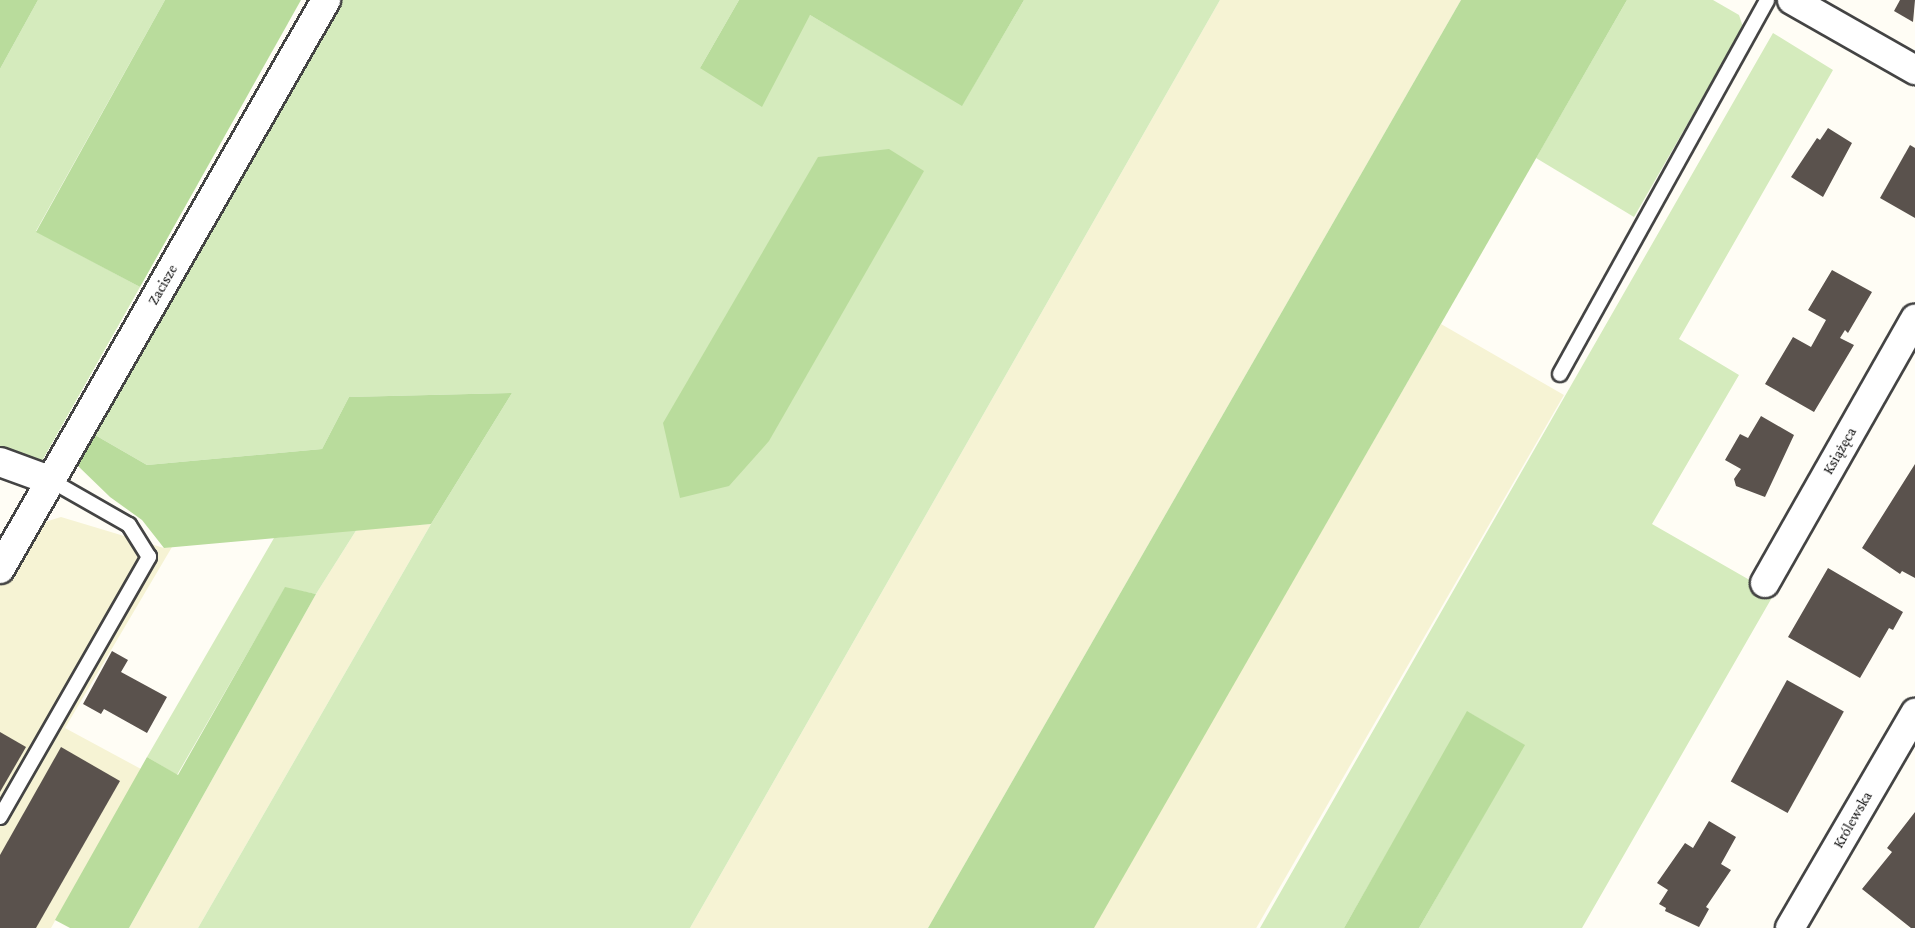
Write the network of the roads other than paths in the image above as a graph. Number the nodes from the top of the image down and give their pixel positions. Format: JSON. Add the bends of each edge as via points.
{"nodes":[{"id":1,"x":326,"y":0,"type":"edge"},
{"id":2,"x":1767,"y":0,"type":"edge"},
{"id":3,"x":1792,"y":0,"type":"edge"},
{"id":4,"x":1915,"y":70,"type":"edge"},
{"id":5,"x":1915,"y":319,"type":"edge"},
{"id":6,"x":1560,"y":374,"type":"dead end"},
{"id":7,"x":0,"y":462,"type":"edge"},
{"id":8,"x":52,"y":481,"type":"junction"},
{"id":9,"x":0,"y":569,"type":"edge"},
{"id":10,"x":1765,"y":583,"type":"dead end"},
{"id":11,"x":1915,"y":713,"type":"edge"},
{"id":12,"x":0,"y":817,"type":"edge"},
{"id":13,"x":1790,"y":928,"type":"edge"}],
"edges":[{"from":1,"to":8,"type":"street","name":"Zacisze"},
{"from":2,"to":6,"type":"lane"},
{"from":3,"to":4,"type":"street"},
{"from":5,"to":10,"type":"street","name":"Książęca"},
{"from":7,"to":8,"type":"street"},
{"from":8,"to":9,"type":"street","name":"Zacisze"},
{"from":8,"to":12,"type":"lane","via":[[129,525],[149,557]]},
{"from":11,"to":13,"type":"street","name":"Królewska"}]}
